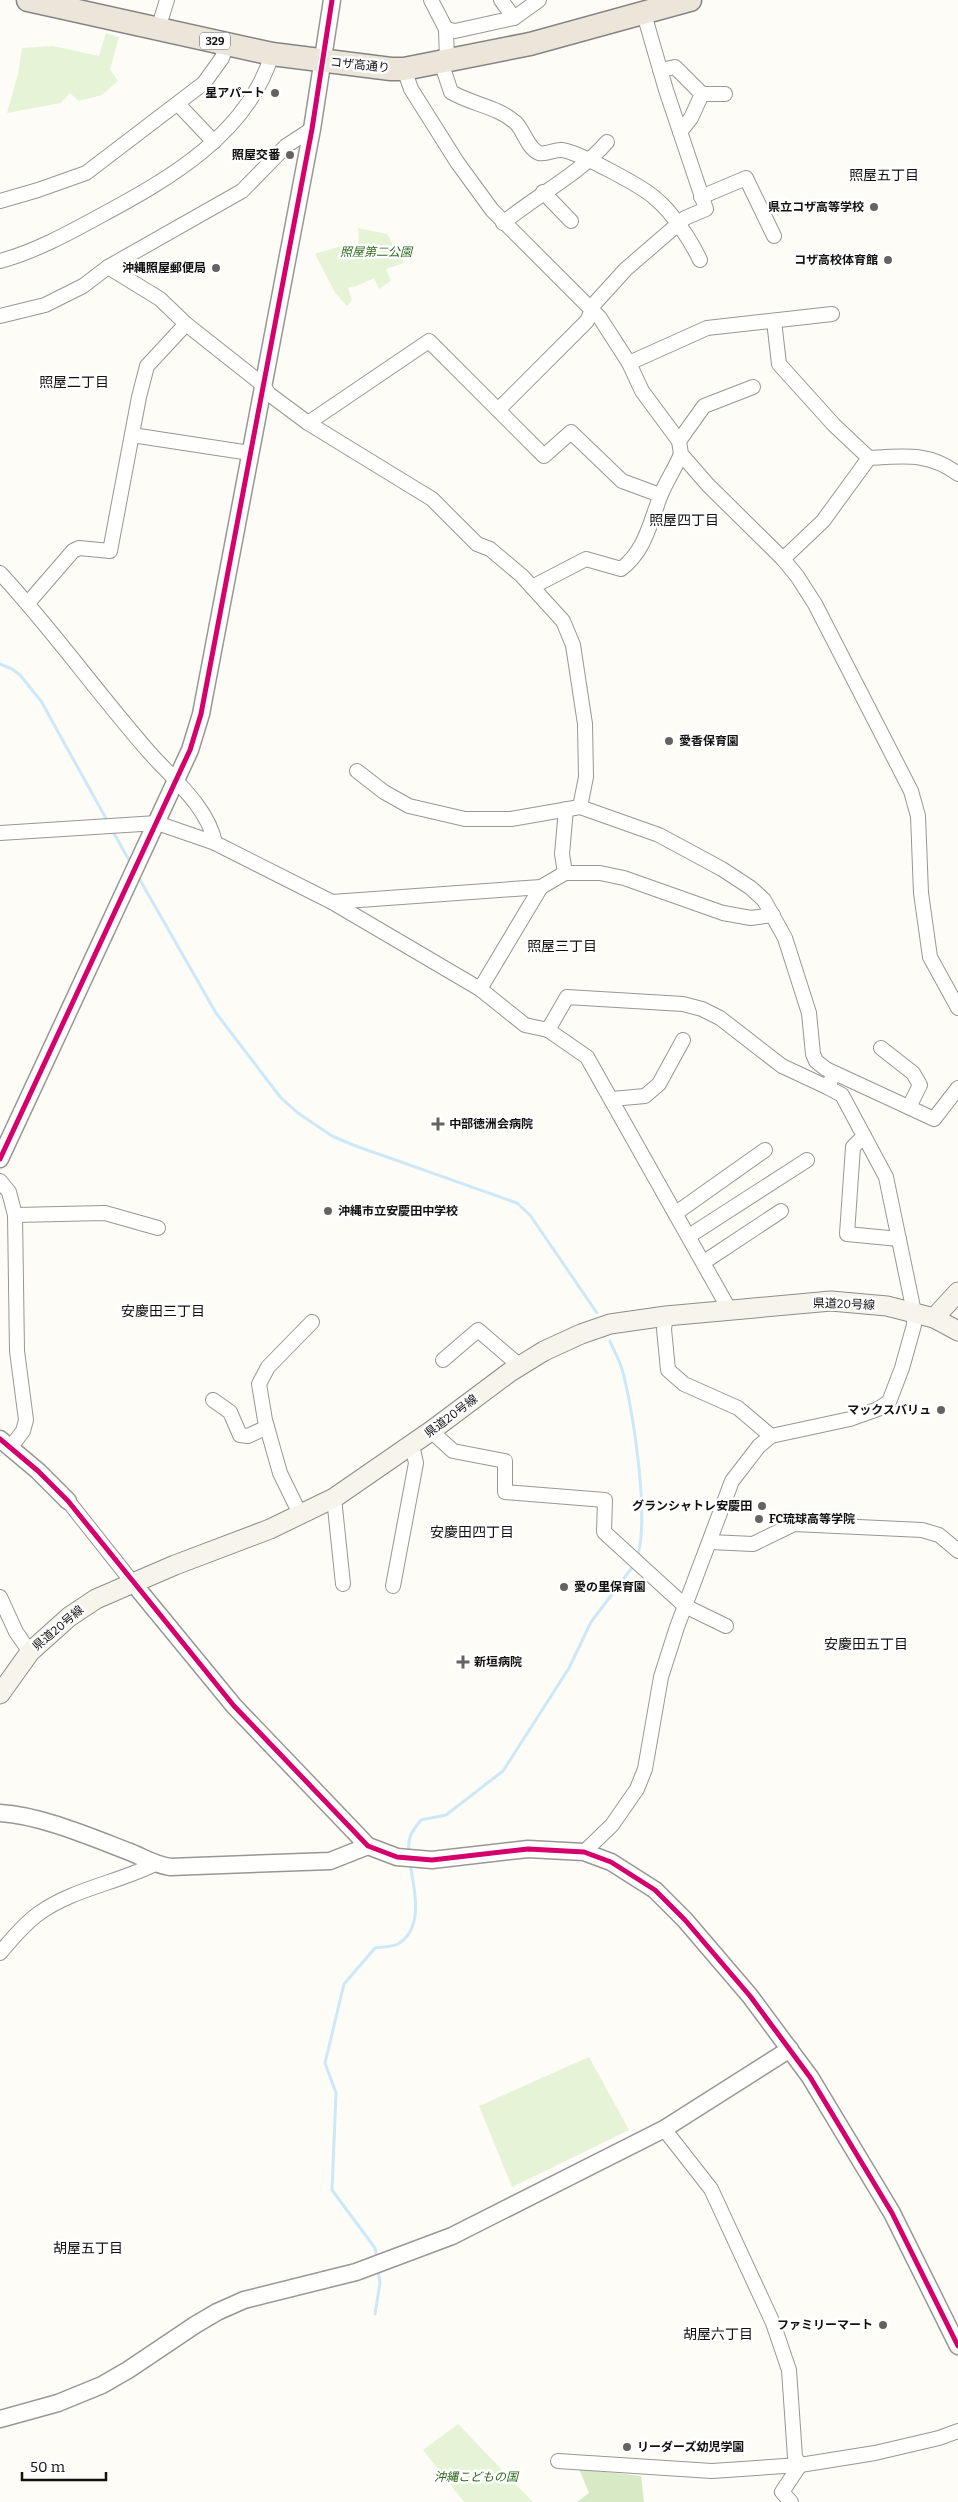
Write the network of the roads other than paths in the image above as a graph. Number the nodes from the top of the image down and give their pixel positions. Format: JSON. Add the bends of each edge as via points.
{"nodes":[{"id":1,"x":28,"y":0,"type":"edge"},
{"id":2,"x":167,"y":0,"type":"edge"},
{"id":3,"x":332,"y":0,"type":"edge"},
{"id":4,"x":431,"y":0,"type":"edge"},
{"id":5,"x":501,"y":0,"type":"edge"},
{"id":6,"x":539,"y":0,"type":"edge"},
{"id":7,"x":676,"y":2,"type":"edge"},
{"id":8,"x":57,"y":3,"type":"edge"},
{"id":9,"x":644,"y":14,"type":"junction"},
{"id":10,"x":514,"y":18,"type":"junction"},
{"id":11,"x":158,"y":29,"type":"junction"},
{"id":12,"x":446,"y":29,"type":"junction"},
{"id":13,"x":227,"y":44,"type":"junction"},
{"id":14,"x":272,"y":54,"type":"junction"},
{"id":15,"x":323,"y":61,"type":"junction"},
{"id":16,"x":444,"y":62,"type":"junction"},
{"id":17,"x":404,"y":69,"type":"junction"},
{"id":18,"x":660,"y":70,"type":"junction"},
{"id":19,"x":702,"y":94,"type":"junction"},
{"id":20,"x":725,"y":94,"type":"dead end"},
{"id":21,"x":178,"y":104,"type":"junction"},
{"id":22,"x":312,"y":129,"type":"junction"},
{"id":23,"x":680,"y":132,"type":"junction"},
{"id":24,"x":214,"y":142,"type":"junction"},
{"id":25,"x":607,"y":142,"type":"dead end"},
{"id":26,"x":591,"y":160,"type":"junction"},
{"id":27,"x":543,"y":192,"type":"junction"},
{"id":28,"x":701,"y":197,"type":"junction"},
{"id":29,"x":0,"y":201,"type":"edge"},
{"id":30,"x":571,"y":221,"type":"dead end"},
{"id":31,"x":503,"y":223,"type":"junction"},
{"id":32,"x":677,"y":224,"type":"junction"},
{"id":33,"x":774,"y":236,"type":"dead end"},
{"id":34,"x":700,"y":260,"type":"dead end"},
{"id":35,"x":0,"y":261,"type":"edge"},
{"id":36,"x":108,"y":267,"type":"junction"},
{"id":37,"x":592,"y":311,"type":"junction"},
{"id":38,"x":832,"y":314,"type":"dead end"},
{"id":39,"x":0,"y":316,"type":"edge"},
{"id":40,"x":774,"y":321,"type":"junction"},
{"id":41,"x":186,"y":324,"type":"junction"},
{"id":42,"x":629,"y":363,"type":"junction"},
{"id":43,"x":262,"y":384,"type":"junction"},
{"id":44,"x":753,"y":387,"type":"dead end"},
{"id":45,"x":498,"y":410,"type":"junction"},
{"id":46,"x":308,"y":423,"type":"junction"},
{"id":47,"x":132,"y":435,"type":"junction"},
{"id":48,"x":680,"y":448,"type":"junction"},
{"id":49,"x":250,"y":454,"type":"junction"},
{"id":50,"x":869,"y":458,"type":"junction"},
{"id":51,"x":958,"y":474,"type":"edge"},
{"id":52,"x":660,"y":495,"type":"junction"},
{"id":53,"x":783,"y":558,"type":"junction"},
{"id":54,"x":0,"y":573,"type":"edge"},
{"id":55,"x":532,"y":587,"type":"junction"},
{"id":56,"x":28,"y":603,"type":"junction"},
{"id":57,"x":357,"y":771,"type":"dead end"},
{"id":58,"x":176,"y":780,"type":"junction"},
{"id":59,"x":580,"y":807,"type":"junction"},
{"id":60,"x":566,"y":809,"type":"junction"},
{"id":61,"x":157,"y":823,"type":"junction"},
{"id":62,"x":0,"y":833,"type":"edge"},
{"id":63,"x":215,"y":843,"type":"junction"},
{"id":64,"x":565,"y":873,"type":"junction"},
{"id":65,"x":541,"y":887,"type":"junction"},
{"id":66,"x":332,"y":902,"type":"junction"},
{"id":67,"x":773,"y":915,"type":"junction"},
{"id":68,"x":480,"y":989,"type":"junction"},
{"id":69,"x":958,"y":1008,"type":"edge"},
{"id":70,"x":548,"y":1030,"type":"junction"},
{"id":71,"x":684,"y":1040,"type":"dead end"},
{"id":72,"x":881,"y":1048,"type":"dead end"},
{"id":73,"x":835,"y":1073,"type":"junction"},
{"id":74,"x":827,"y":1087,"type":"junction"},
{"id":75,"x":958,"y":1088,"type":"edge"},
{"id":76,"x":612,"y":1099,"type":"junction"},
{"id":77,"x":909,"y":1107,"type":"junction"},
{"id":78,"x":864,"y":1136,"type":"junction"},
{"id":79,"x":765,"y":1150,"type":"dead end"},
{"id":80,"x":0,"y":1159,"type":"edge"},
{"id":81,"x":806,"y":1160,"type":"dead end"},
{"id":82,"x":0,"y":1181,"type":"edge"},
{"id":83,"x":780,"y":1211,"type":"dead end"},
{"id":84,"x":676,"y":1213,"type":"junction"},
{"id":85,"x":15,"y":1215,"type":"junction"},
{"id":86,"x":158,"y":1228,"type":"dead end"},
{"id":87,"x":689,"y":1236,"type":"junction"},
{"id":88,"x":899,"y":1239,"type":"junction"},
{"id":89,"x":704,"y":1262,"type":"junction"},
{"id":90,"x":958,"y":1292,"type":"edge"},
{"id":91,"x":730,"y":1309,"type":"junction"},
{"id":92,"x":914,"y":1312,"type":"junction"},
{"id":93,"x":666,"y":1316,"type":"junction"},
{"id":94,"x":934,"y":1318,"type":"junction"},
{"id":95,"x":312,"y":1322,"type":"dead end"},
{"id":96,"x":958,"y":1331,"type":"edge"},
{"id":97,"x":443,"y":1360,"type":"dead end"},
{"id":98,"x":520,"y":1366,"type":"junction"},
{"id":99,"x":214,"y":1400,"type":"dead end"},
{"id":100,"x":267,"y":1427,"type":"junction"},
{"id":101,"x":431,"y":1431,"type":"junction"},
{"id":102,"x":771,"y":1436,"type":"junction"},
{"id":103,"x":5,"y":1443,"type":"edge"},
{"id":104,"x":412,"y":1445,"type":"junction"},
{"id":105,"x":334,"y":1498,"type":"junction"},
{"id":106,"x":68,"y":1501,"type":"joint"},
{"id":107,"x":301,"y":1516,"type":"junction"},
{"id":108,"x":710,"y":1542,"type":"junction"},
{"id":109,"x":958,"y":1551,"type":"edge"},
{"id":110,"x":133,"y":1583,"type":"junction"},
{"id":111,"x":343,"y":1584,"type":"dead end"},
{"id":112,"x":393,"y":1586,"type":"dead end"},
{"id":113,"x":0,"y":1597,"type":"edge"},
{"id":114,"x":685,"y":1606,"type":"junction"},
{"id":115,"x":726,"y":1626,"type":"dead end"},
{"id":116,"x":30,"y":1652,"type":"junction"},
{"id":117,"x":0,"y":1694,"type":"edge"},
{"id":118,"x":0,"y":1813,"type":"edge"},
{"id":119,"x":368,"y":1846,"type":"junction"},
{"id":120,"x":584,"y":1852,"type":"junction"},
{"id":121,"x":155,"y":1864,"type":"junction"},
{"id":122,"x":0,"y":1953,"type":"edge"},
{"id":123,"x":790,"y":2049,"type":"junction"},
{"id":124,"x":664,"y":2129,"type":"junction"},
{"id":125,"x":958,"y":2346,"type":"edge"},
{"id":126,"x":0,"y":2419,"type":"edge"},
{"id":127,"x":958,"y":2431,"type":"edge"},
{"id":128,"x":558,"y":2461,"type":"dead end"},
{"id":129,"x":800,"y":2465,"type":"junction"},
{"id":130,"x":790,"y":2502,"type":"edge"}],
"edges":[{"from":1,"to":8,"type":"highway","name":"コザ高通り","number":"329"},
{"from":2,"to":11,"type":"street"},
{"from":3,"to":15,"type":"street"},
{"from":4,"to":12,"type":"street"},
{"from":5,"to":10,"type":"street"},
{"from":6,"to":10,"type":"street"},
{"from":7,"to":9,"type":"highway","name":"コザ高通り","number":"329"},
{"from":8,"to":11,"type":"highway","name":"コザ高通り","number":"329"},
{"from":9,"to":16,"type":"highway","name":"コザ高通り","number":"329","via":[[522,46]]},
{"from":9,"to":18,"type":"street"},
{"from":10,"to":12,"type":"street","via":[[455,31]]},
{"from":11,"to":13,"type":"highway","name":"コザ高通り","number":"329"},
{"from":12,"to":16,"type":"street"},
{"from":13,"to":14,"type":"highway","name":"コザ高通り","number":"329"},
{"from":13,"to":21,"type":"street","via":[[222,58],[204,82]]},
{"from":14,"to":15,"type":"highway","name":"コザ高通り","number":"329"},
{"from":14,"to":24,"type":"street","via":[[257,89]]},
{"from":15,"to":17,"type":"highway","name":"コザ高通り","number":"329","via":[[375,69]]},
{"from":15,"to":22,"type":"street"},
{"from":16,"to":17,"type":"highway","name":"コザ高通り","number":"329"},
{"from":16,"to":26,"type":"street","via":[[452,92],[466,101],[496,109],[517,124],[534,150],[540,153],[561,150]]},
{"from":17,"to":31,"type":"street","via":[[411,89],[457,162]]},
{"from":18,"to":19,"type":"street","via":[[675,67]]},
{"from":18,"to":23,"type":"street"},
{"from":19,"to":20,"type":"street"},
{"from":19,"to":23,"type":"street","via":[[691,118]]},
{"from":21,"to":24,"type":"street"},
{"from":21,"to":29,"type":"street","via":[[86,173]]},
{"from":22,"to":36,"type":"street","via":[[286,146],[242,191]]},
{"from":22,"to":43,"type":"street"},
{"from":23,"to":28,"type":"street"},
{"from":24,"to":35,"type":"street","via":[[148,190],[78,229]]},
{"from":25,"to":26,"type":"street"},
{"from":26,"to":27,"type":"street"},
{"from":26,"to":32,"type":"street","via":[[656,198]]},
{"from":27,"to":30,"type":"street"},
{"from":27,"to":31,"type":"street"},
{"from":28,"to":32,"type":"street","via":[[706,209]]},
{"from":28,"to":33,"type":"street","via":[[746,178]]},
{"from":31,"to":37,"type":"street"},
{"from":32,"to":34,"type":"street","via":[[692,242]]},
{"from":32,"to":37,"type":"street","via":[[626,269],[603,293]]},
{"from":36,"to":39,"type":"street","via":[[83,286],[45,305]]},
{"from":36,"to":41,"type":"street","via":[[160,299]]},
{"from":37,"to":42,"type":"street"},
{"from":37,"to":45,"type":"street","via":[[587,321]]},
{"from":38,"to":40,"type":"street"},
{"from":40,"to":42,"type":"street","via":[[708,328]]},
{"from":40,"to":50,"type":"street","via":[[779,364]]},
{"from":41,"to":43,"type":"street"},
{"from":41,"to":47,"type":"street","via":[[147,366]]},
{"from":42,"to":48,"type":"street","via":[[642,390]]},
{"from":43,"to":46,"type":"street","via":[[269,394]]},
{"from":43,"to":49,"type":"street"},
{"from":44,"to":48,"type":"street","via":[[704,406]]},
{"from":45,"to":46,"type":"street","via":[[429,341]]},
{"from":45,"to":52,"type":"street","via":[[544,456],[570,432],[622,481]]},
{"from":46,"to":55,"type":"street","via":[[432,499],[477,544],[490,550]]},
{"from":47,"to":49,"type":"street"},
{"from":47,"to":56,"type":"street","via":[[110,551],[73,550]]},
{"from":48,"to":52,"type":"street"},
{"from":48,"to":53,"type":"street","via":[[714,491]]},
{"from":49,"to":58,"type":"street","via":[[203,705],[190,750]]},
{"from":50,"to":51,"type":"street","via":[[933,459]]},
{"from":50,"to":53,"type":"street","via":[[823,521]]},
{"from":52,"to":55,"type":"street","via":[[651,526],[640,548],[621,569],[586,559]]},
{"from":53,"to":69,"type":"street","via":[[815,604],[911,792],[918,816],[921,893],[930,957]]},
{"from":54,"to":56,"type":"street"},
{"from":55,"to":59,"type":"street","via":[[562,622],[573,645],[584,724],[586,777]]},
{"from":56,"to":58,"type":"street","via":[[149,752]]},
{"from":57,"to":60,"type":"street","via":[[409,806],[465,819],[511,819]]},
{"from":58,"to":61,"type":"street"},
{"from":58,"to":63,"type":"street","via":[[212,828]]},
{"from":59,"to":60,"type":"street"},
{"from":59,"to":67,"type":"street","via":[[659,834],[751,888]]},
{"from":60,"to":64,"type":"street","via":[[562,854]]},
{"from":61,"to":62,"type":"street"},
{"from":61,"to":63,"type":"street"},
{"from":61,"to":80,"type":"street"},
{"from":63,"to":66,"type":"street"},
{"from":64,"to":65,"type":"street"},
{"from":64,"to":67,"type":"street","via":[[600,873],[624,878],[723,913],[751,918]]},
{"from":65,"to":66,"type":"street"},
{"from":65,"to":68,"type":"street"},
{"from":66,"to":68,"type":"street"},
{"from":67,"to":73,"type":"street","via":[[785,938],[809,1013],[813,1054],[816,1061]]},
{"from":68,"to":70,"type":"street","via":[[525,1024]]},
{"from":70,"to":74,"type":"street","via":[[567,997],[683,1004],[720,1018],[782,1066]]},
{"from":70,"to":76,"type":"street","via":[[587,1057]]},
{"from":71,"to":76,"type":"street","via":[[659,1084],[645,1096]]},
{"from":72,"to":77,"type":"street","via":[[913,1074],[920,1085]]},
{"from":73,"to":74,"type":"street"},
{"from":73,"to":77,"type":"street"},
{"from":74,"to":78,"type":"street","via":[[842,1095]]},
{"from":75,"to":77,"type":"street","via":[[934,1119]]},
{"from":76,"to":84,"type":"street"},
{"from":78,"to":88,"type":"street","via":[[886,1177]]},
{"from":78,"to":88,"type":"street","via":[[853,1147],[847,1234]]},
{"from":79,"to":84,"type":"street"},
{"from":81,"to":87,"type":"street"},
{"from":82,"to":85,"type":"street","via":[[9,1192]]},
{"from":83,"to":89,"type":"street"},
{"from":84,"to":87,"type":"street"},
{"from":85,"to":86,"type":"street","via":[[106,1213]]},
{"from":85,"to":103,"type":"street","via":[[17,1351],[26,1420],[23,1431]]},
{"from":87,"to":89,"type":"street"},
{"from":88,"to":92,"type":"street"},
{"from":89,"to":91,"type":"street"},
{"from":90,"to":94,"type":"main road"},
{"from":91,"to":92,"type":"main road","name":"県道20号線","via":[[856,1302]]},
{"from":91,"to":93,"type":"main road","name":"県道20号線"},
{"from":92,"to":94,"type":"main road","name":"県道20号線"},
{"from":92,"to":102,"type":"street","via":[[914,1325],[889,1402],[850,1419]]},
{"from":93,"to":98,"type":"main road","name":"県道20号線","via":[[610,1324],[544,1351]]},
{"from":93,"to":102,"type":"street","via":[[668,1370],[684,1384],[738,1408]]},
{"from":94,"to":96,"type":"main road","name":"県道20号線"},
{"from":95,"to":100,"type":"street","via":[[268,1367],[259,1384]]},
{"from":97,"to":98,"type":"street","via":[[478,1330]]},
{"from":98,"to":101,"type":"main road","name":"県道20号線"},
{"from":99,"to":100,"type":"street","via":[[230,1412],[240,1435],[248,1436]]},
{"from":100,"to":107,"type":"street","via":[[280,1473]]},
{"from":101,"to":104,"type":"main road","name":"県道20号線"},
{"from":101,"to":114,"type":"street","via":[[452,1451],[505,1461],[505,1492],[605,1500],[604,1532]]},
{"from":102,"to":108,"type":"street","via":[[759,1446],[732,1481]]},
{"from":103,"to":106,"type":"street"},
{"from":104,"to":105,"type":"main road","name":"県道20号線"},
{"from":104,"to":112,"type":"street","via":[[416,1463]]},
{"from":105,"to":107,"type":"main road","name":"県道20号線"},
{"from":105,"to":111,"type":"street"},
{"from":106,"to":110,"type":"street"},
{"from":107,"to":110,"type":"main road","name":"県道20号線"},
{"from":108,"to":109,"type":"street","via":[[753,1544],[794,1524],[922,1530],[939,1535]]},
{"from":108,"to":114,"type":"street"},
{"from":110,"to":116,"type":"main road","name":"県道20号線","via":[[82,1607]]},
{"from":110,"to":119,"type":"street","via":[[234,1706]]},
{"from":113,"to":116,"type":"street","via":[[16,1632]]},
{"from":114,"to":115,"type":"street"},
{"from":114,"to":120,"type":"street","via":[[661,1676],[645,1769],[612,1825]]},
{"from":116,"to":117,"type":"main road","name":"県道20号線"},
{"from":118,"to":121,"type":"street","via":[[65,1827]]},
{"from":119,"to":120,"type":"street","via":[[410,1858],[432,1860],[528,1849]]},
{"from":119,"to":121,"type":"street","via":[[330,1861],[188,1867]]},
{"from":120,"to":123,"type":"street","via":[[611,1862],[654,1890],[685,1920]]},
{"from":121,"to":122,"type":"street","via":[[131,1876],[70,1897],[38,1914]]},
{"from":123,"to":124,"type":"street"},
{"from":123,"to":125,"type":"street","via":[[892,2213]]},
{"from":124,"to":126,"type":"street","via":[[452,2236],[377,2264],[244,2300],[210,2316],[102,2385],[58,2403]]},
{"from":124,"to":129,"type":"street","via":[[711,2189],[773,2323],[789,2370],[795,2457]]},
{"from":127,"to":129,"type":"street","via":[[875,2453]]},
{"from":128,"to":129,"type":"street","via":[[712,2471]]},
{"from":129,"to":130,"type":"street","via":[[782,2492]]}]}
